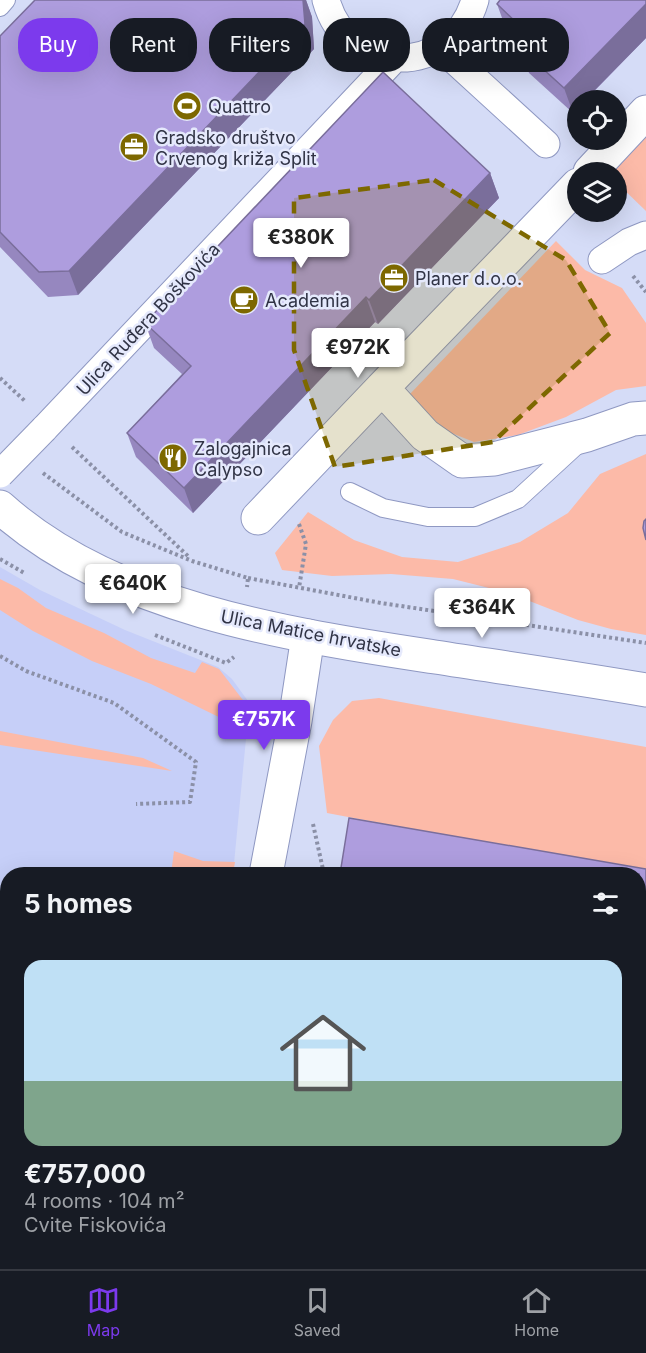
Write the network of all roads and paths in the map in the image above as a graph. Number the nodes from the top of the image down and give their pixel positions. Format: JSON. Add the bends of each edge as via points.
{"nodes":[{"id":1,"x":6,"y":0,"type":"edge"},
{"id":2,"x":326,"y":0,"type":"edge"},
{"id":3,"x":475,"y":0,"type":"edge"},
{"id":4,"x":0,"y":7,"type":"edge"},
{"id":5,"x":332,"y":18,"type":"edge"},
{"id":6,"x":469,"y":18,"type":"edge"},
{"id":7,"x":382,"y":72,"type":"edge"},
{"id":8,"x":467,"y":72,"type":"edge"},
{"id":9,"x":646,"y":112,"type":"edge"},
{"id":10,"x":546,"y":144,"type":"dead end"},
{"id":11,"x":599,"y":162,"type":"edge"},
{"id":12,"x":567,"y":196,"type":"edge"},
{"id":13,"x":646,"y":235,"type":"edge"},
{"id":14,"x":602,"y":260,"type":"dead end"},
{"id":15,"x":382,"y":388,"type":"junction"},
{"id":16,"x":646,"y":418,"type":"edge"},
{"id":17,"x":46,"y":426,"type":"junction"},
{"id":18,"x":587,"y":435,"type":"junction"},
{"id":19,"x":41,"y":471,"type":"dead end"},
{"id":20,"x":0,"y":474,"type":"edge"},
{"id":21,"x":350,"y":492,"type":"dead end"},
{"id":22,"x":0,"y":507,"type":"edge"},
{"id":23,"x":258,"y":518,"type":"dead end"},
{"id":24,"x":298,"y":524,"type":"dead end"},
{"id":25,"x":192,"y":561,"type":"junction"},
{"id":26,"x":248,"y":578,"type":"junction"},
{"id":27,"x":299,"y":588,"type":"junction"},
{"id":28,"x":246,"y":590,"type":"dead end"},
{"id":29,"x":381,"y":603,"type":"junction"},
{"id":30,"x":380,"y":614,"type":"dead end"},
{"id":31,"x":308,"y":636,"type":"junction"},
{"id":32,"x":646,"y":643,"type":"edge"},
{"id":33,"x":0,"y":656,"type":"edge"},
{"id":34,"x":646,"y":690,"type":"edge"},
{"id":35,"x":136,"y":804,"type":"dead end"},
{"id":36,"x":311,"y":819,"type":"dead end"},
{"id":37,"x":267,"y":867,"type":"edge"},
{"id":38,"x":322,"y":867,"type":"edge"}],
"edges":[{"from":1,"to":4,"type":"lane"},
{"from":2,"to":5,"type":"street"},
{"from":3,"to":6,"type":"street"},
{"from":7,"to":17,"type":"street","name":"Ulica Ruđera Boškovića"},
{"from":8,"to":10,"type":"street"},
{"from":9,"to":11,"type":"street"},
{"from":12,"to":15,"type":"street"},
{"from":13,"to":14,"type":"street"},
{"from":15,"to":18,"type":"street","via":[[425,435],[462,461],[494,459]]},
{"from":15,"to":23,"type":"street"},
{"from":16,"to":18,"type":"street"},
{"from":17,"to":20,"type":"street","name":"Ulica Ruđera Boškovića","bridge":true},
{"from":17,"to":25,"type":"path"},
{"from":18,"to":21,"type":"lane","via":[[518,499],[476,517],[428,517],[383,508]]},
{"from":19,"to":25,"type":"path","via":[[122,532]]},
{"from":22,"to":31,"type":"street","name":"Ulica Matice hrvatske","via":[[77,562],[151,595]]},
{"from":24,"to":27,"type":"path","via":[[306,544]]},
{"from":25,"to":26,"type":"path"},
{"from":26,"to":27,"type":"path"},
{"from":26,"to":28,"type":"path"},
{"from":27,"to":29,"type":"path"},
{"from":29,"to":30,"type":"path"},
{"from":29,"to":32,"type":"path"},
{"from":31,"to":34,"type":"street","name":"Ulica Matice hrvatske"},
{"from":31,"to":37,"type":"street"},
{"from":33,"to":35,"type":"path","via":[[26,671],[114,703],[196,762],[190,802]]},
{"from":36,"to":38,"type":"path"}]}
